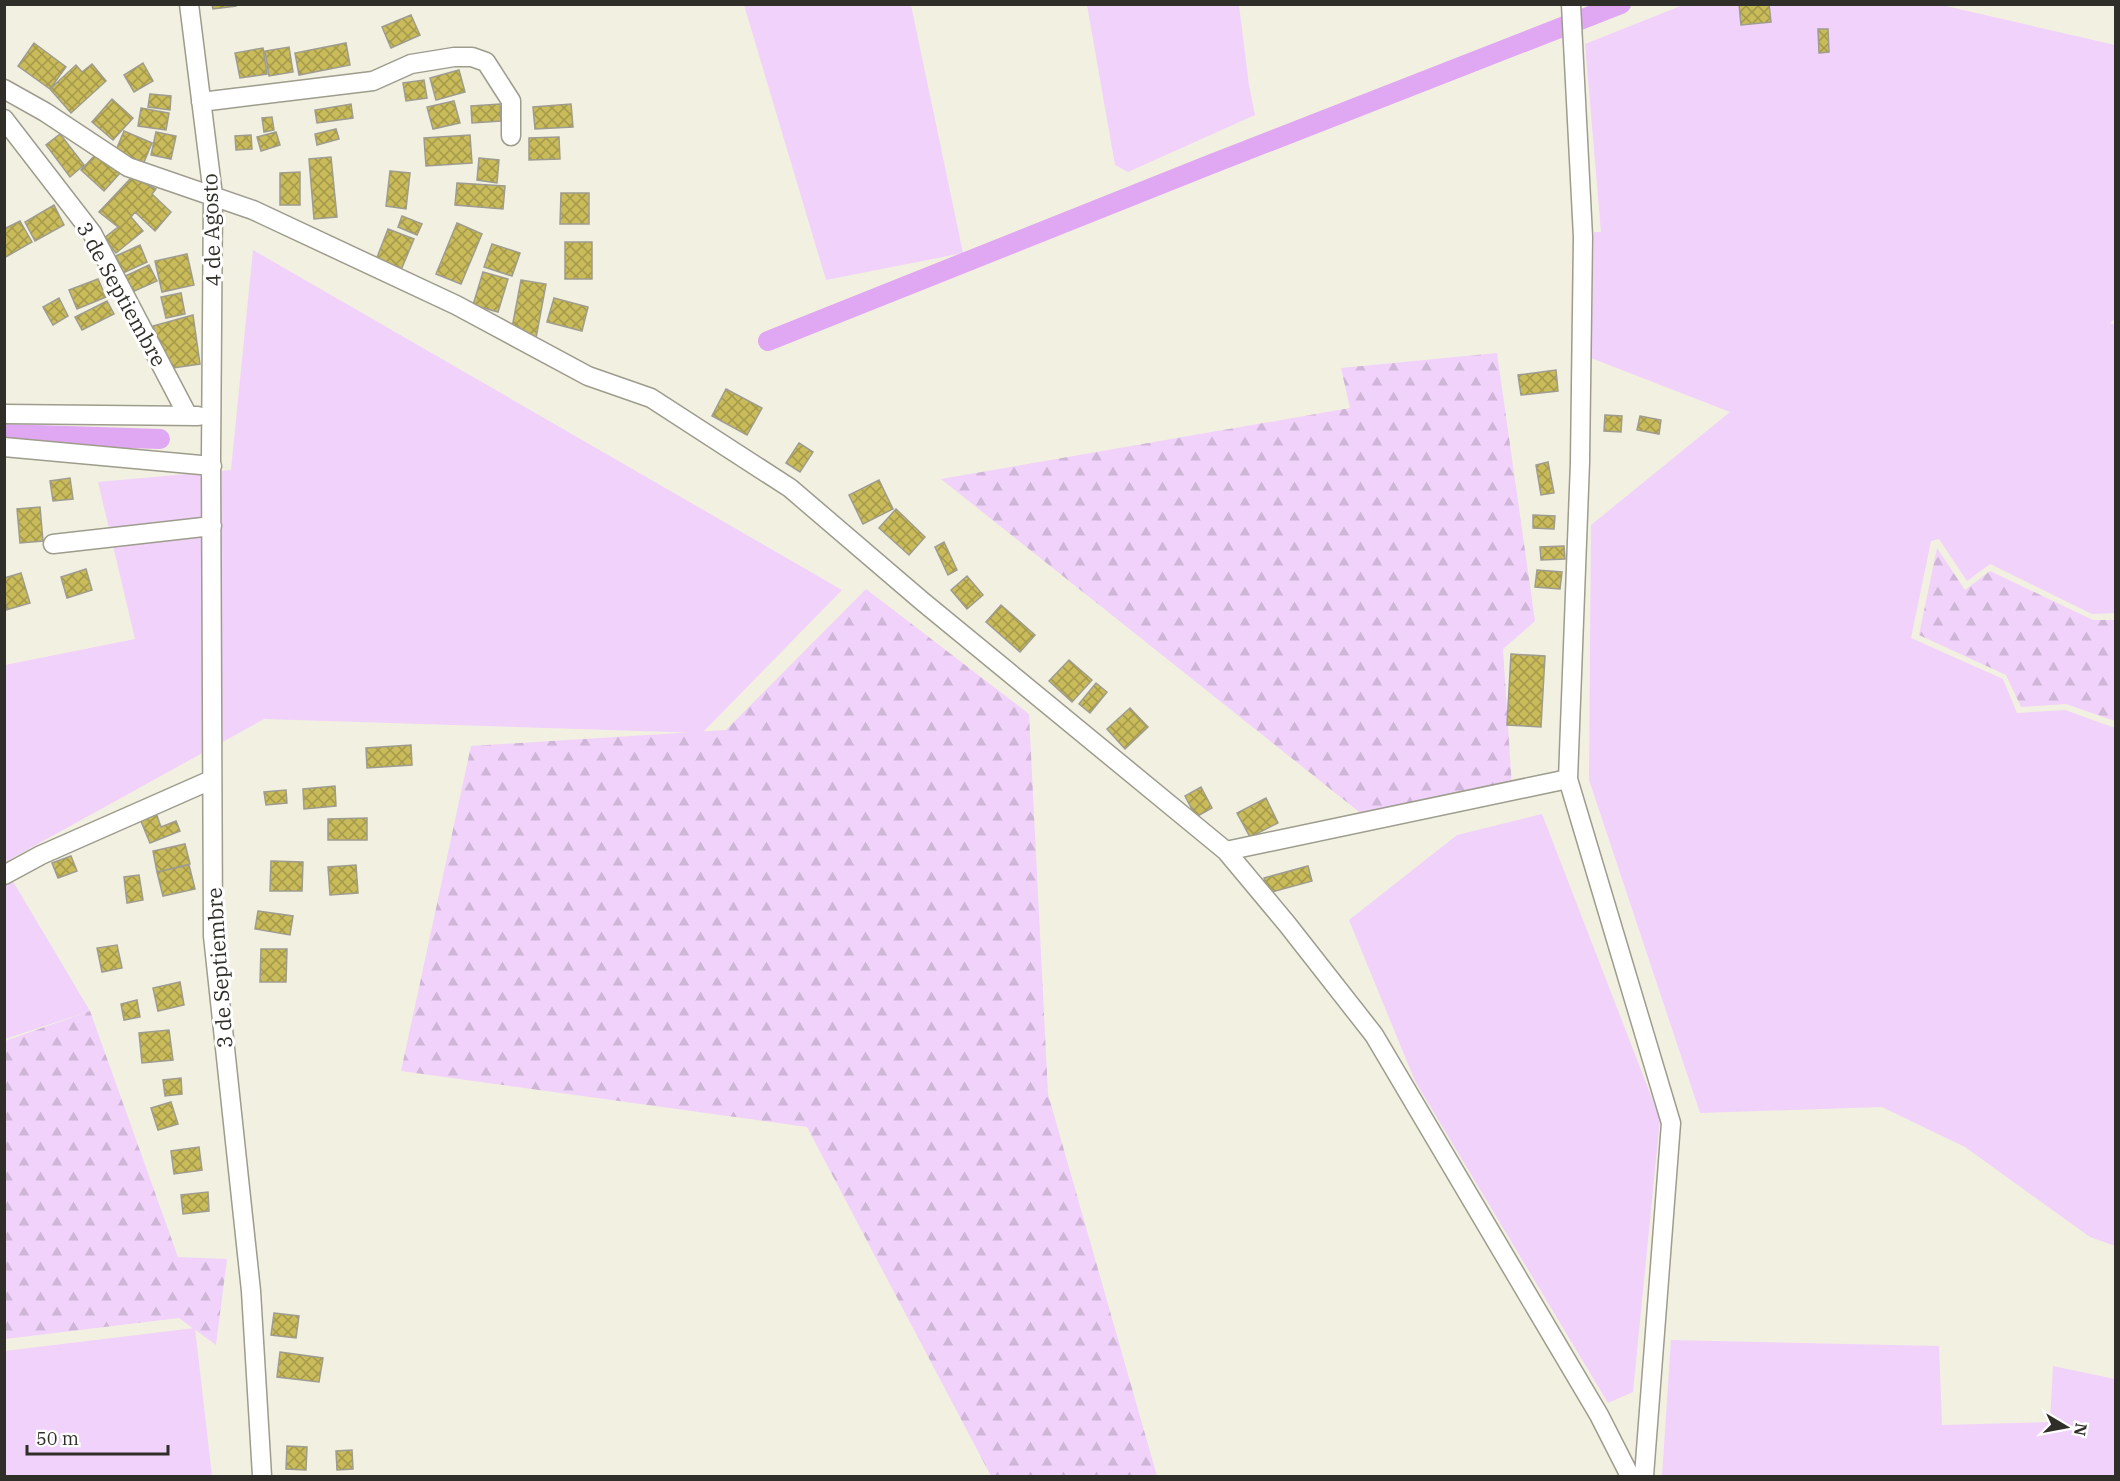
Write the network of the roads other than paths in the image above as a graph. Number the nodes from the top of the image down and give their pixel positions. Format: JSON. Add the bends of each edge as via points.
{"nodes":[{"id":1,"x":189,"y":4,"type":"edge"},
{"id":2,"x":1571,"y":4,"type":"edge"},
{"id":3,"x":4,"y":89,"type":"edge"},
{"id":4,"x":201,"y":102,"type":"junction"},
{"id":5,"x":4,"y":119,"type":"edge"},
{"id":6,"x":511,"y":136,"type":"dead end"},
{"id":7,"x":213,"y":195,"type":"junction"},
{"id":8,"x":4,"y":414,"type":"edge"},
{"id":9,"x":188,"y":416,"type":"junction"},
{"id":10,"x":212,"y":416,"type":"junction"},
{"id":11,"x":4,"y":447,"type":"edge"},
{"id":12,"x":211,"y":461,"type":"junction"},
{"id":13,"x":212,"y":526,"type":"junction"},
{"id":14,"x":53,"y":544,"type":"dead end"},
{"id":15,"x":1568,"y":779,"type":"junction"},
{"id":16,"x":211,"y":780,"type":"junction"},
{"id":17,"x":1226,"y":851,"type":"junction"},
{"id":18,"x":4,"y":875,"type":"edge"},
{"id":19,"x":262,"y":1476,"type":"edge"},
{"id":20,"x":1630,"y":1476,"type":"edge"},
{"id":21,"x":1644,"y":1476,"type":"edge"}],
"edges":[{"from":1,"to":4,"type":"street","name":"4 de Agosto"},
{"from":2,"to":15,"type":"street","via":[[1583,260]]},
{"from":3,"to":7,"type":"street","via":[[128,167]]},
{"from":4,"to":6,"type":"street","via":[[373,81],[411,64],[472,57],[486,62],[512,101]]},
{"from":4,"to":7,"type":"street","name":"4 de Agosto"},
{"from":5,"to":9,"type":"street","name":"3 de Septiembre","via":[[92,233]]},
{"from":7,"to":10,"type":"street","name":"4 de Agosto"},
{"from":7,"to":17,"type":"street","via":[[254,210],[456,305],[588,376],[651,398],[771,475]]},
{"from":8,"to":9,"type":"street"},
{"from":9,"to":10,"type":"street"},
{"from":10,"to":12,"type":"street","name":"4 de Agosto"},
{"from":11,"to":12,"type":"street"},
{"from":12,"to":13,"type":"street","name":"3 de Septiembre"},
{"from":13,"to":14,"type":"street"},
{"from":13,"to":16,"type":"street","name":"3 de Septiembre"},
{"from":15,"to":17,"type":"street"},
{"from":15,"to":21,"type":"street","via":[[1671,1123]]},
{"from":16,"to":18,"type":"street"},
{"from":16,"to":19,"type":"street","name":"3 de Septiembre","via":[[213,936],[251,1291]]},
{"from":17,"to":20,"type":"street","via":[[1374,1035],[1599,1415]]}]}
